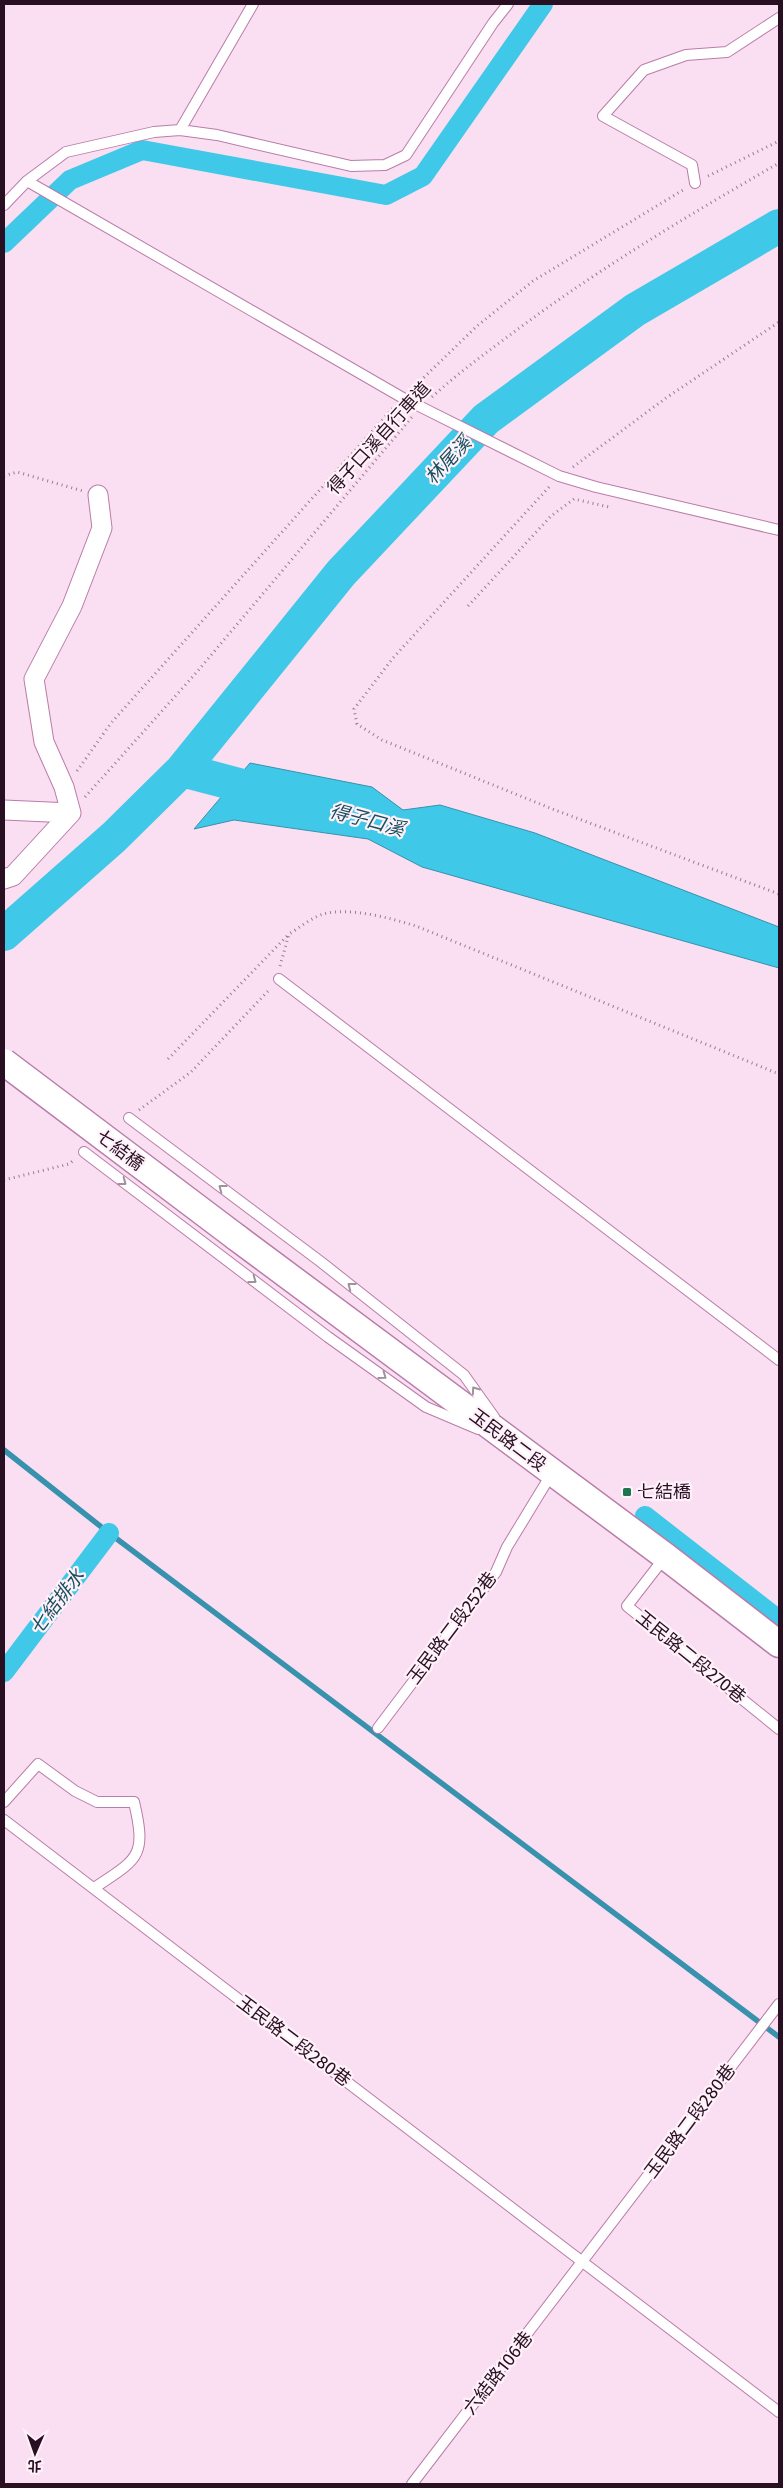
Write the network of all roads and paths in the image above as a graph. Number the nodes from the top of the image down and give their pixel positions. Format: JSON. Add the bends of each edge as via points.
{"nodes":[{"id":1,"x":252,"y":4,"type":"edge"},
{"id":2,"x":508,"y":4,"type":"edge"},
{"id":3,"x":779,"y":18,"type":"edge"},
{"id":4,"x":180,"y":130,"type":"junction"},
{"id":5,"x":779,"y":141,"type":"edge"},
{"id":6,"x":779,"y":163,"type":"edge"},
{"id":7,"x":27,"y":182,"type":"junction"},
{"id":8,"x":695,"y":183,"type":"junction"},
{"id":9,"x":4,"y":205,"type":"edge"},
{"id":10,"x":779,"y":322,"type":"edge"},
{"id":11,"x":402,"y":398,"type":"junction"},
{"id":12,"x":421,"y":407,"type":"junction"},
{"id":13,"x":4,"y":476,"type":"edge"},
{"id":14,"x":559,"y":476,"type":"junction"},
{"id":15,"x":98,"y":495,"type":"joint"},
{"id":16,"x":613,"y":504,"type":"dead end"},
{"id":17,"x":779,"y":530,"type":"edge"},
{"id":18,"x":468,"y":606,"type":"dead end"},
{"id":19,"x":64,"y":786,"type":"junction"},
{"id":20,"x":4,"y":810,"type":"edge"},
{"id":21,"x":71,"y":813,"type":"junction"},
{"id":22,"x":4,"y":879,"type":"edge"},
{"id":23,"x":779,"y":894,"type":"edge"},
{"id":24,"x":289,"y":934,"type":"junction"},
{"id":25,"x":279,"y":979,"type":"junction"},
{"id":26,"x":168,"y":1059,"type":"dead end"},
{"id":27,"x":4,"y":1062,"type":"edge"},
{"id":28,"x":779,"y":1074,"type":"edge"},
{"id":29,"x":128,"y":1118,"type":"joint"},
{"id":30,"x":84,"y":1152,"type":"joint"},
{"id":31,"x":4,"y":1180,"type":"edge"},
{"id":32,"x":236,"y":1238,"type":"joint"},
{"id":33,"x":779,"y":1360,"type":"edge"},
{"id":34,"x":513,"y":1444,"type":"junction"},
{"id":35,"x":552,"y":1474,"type":"junction"},
{"id":36,"x":666,"y":1556,"type":"junction"},
{"id":37,"x":779,"y":1644,"type":"edge"},
{"id":38,"x":378,"y":1728,"type":"dead end"},
{"id":39,"x":779,"y":1729,"type":"edge"},
{"id":40,"x":4,"y":1802,"type":"edge"},
{"id":41,"x":4,"y":1820,"type":"edge"},
{"id":42,"x":94,"y":1888,"type":"junction"},
{"id":43,"x":779,"y":2004,"type":"edge"},
{"id":44,"x":583,"y":2263,"type":"junction"},
{"id":45,"x":779,"y":2412,"type":"edge"},
{"id":46,"x":412,"y":2484,"type":"edge"}],
"edges":[{"from":1,"to":4,"type":"lane"},
{"from":2,"to":4,"type":"lane","via":[[406,155],[385,165],[351,166],[217,135]]},
{"from":3,"to":8,"type":"lane","via":[[727,52],[686,55],[644,70],[603,116],[692,165]]},
{"from":4,"to":7,"type":"lane","via":[[154,132],[66,152]]},
{"from":5,"to":8,"type":"path"},
{"from":6,"to":12,"type":"path","name":"得子口溪自行車道","via":[[674,224],[550,304],[452,378]]},
{"from":7,"to":9,"type":"lane"},
{"from":7,"to":11,"type":"lane"},
{"from":8,"to":11,"type":"path","via":[[533,281],[477,326]]},
{"from":10,"to":14,"type":"path","via":[[666,398]]},
{"from":11,"to":12,"type":"lane"},
{"from":11,"to":19,"type":"path","via":[[111,723],[84,764]]},
{"from":12,"to":14,"type":"lane"},
{"from":12,"to":21,"type":"path","name":"得子口溪自行車道","via":[[196,673]]},
{"from":13,"to":15,"type":"path","via":[[17,472]]},
{"from":14,"to":17,"type":"lane"},
{"from":14,"to":23,"type":"path","via":[[393,658],[354,709],[357,724],[382,740],[418,755]]},
{"from":15,"to":19,"type":"street","via":[[102,528],[72,606],[34,679],[44,742]]},
{"from":16,"to":18,"type":"path","via":[[609,507],[574,499],[551,516]]},
{"from":19,"to":21,"type":"street"},
{"from":20,"to":21,"type":"street"},
{"from":21,"to":22,"type":"street","via":[[13,876]]},
{"from":24,"to":25,"type":"path"},
{"from":24,"to":26,"type":"path"},
{"from":24,"to":28,"type":"path","via":[[321,915],[338,912],[388,917]]},
{"from":25,"to":29,"type":"path","via":[[191,1072]]},
{"from":25,"to":33,"type":"lane"},
{"from":27,"to":32,"type":"street","name":"七結橋","bridge":true},
{"from":34,"to":29,"type":"lane","one_way":true,"via":[[464,1375],[321,1262]]},
{"from":30,"to":31,"type":"path","via":[[68,1164]]},
{"from":30,"to":34,"type":"lane","one_way":true,"via":[[426,1407]]},
{"from":32,"to":34,"type":"street","name":"玉民路二段"},
{"from":34,"to":35,"type":"street","name":"玉民路二段"},
{"from":35,"to":36,"type":"street","name":"玉民路二段"},
{"from":35,"to":38,"type":"lane","name":"玉民路二段252巷","via":[[506,1547],[496,1572]]},
{"from":36,"to":37,"type":"street","name":"玉民路二段"},
{"from":36,"to":39,"type":"lane","name":"玉民路二段270巷","via":[[628,1606]]},
{"from":40,"to":42,"type":"lane","via":[[38,1764],[75,1791],[97,1802],[134,1802],[140,1850],[128,1866]]},
{"from":41,"to":42,"type":"lane","name":"玉民路二段280巷"},
{"from":42,"to":44,"type":"lane","name":"玉民路二段280巷"},
{"from":43,"to":44,"type":"lane","name":"玉民路二段280巷"},
{"from":44,"to":45,"type":"lane","name":"玉民路二段280巷"},
{"from":44,"to":46,"type":"lane","name":"六結路106巷"}]}
